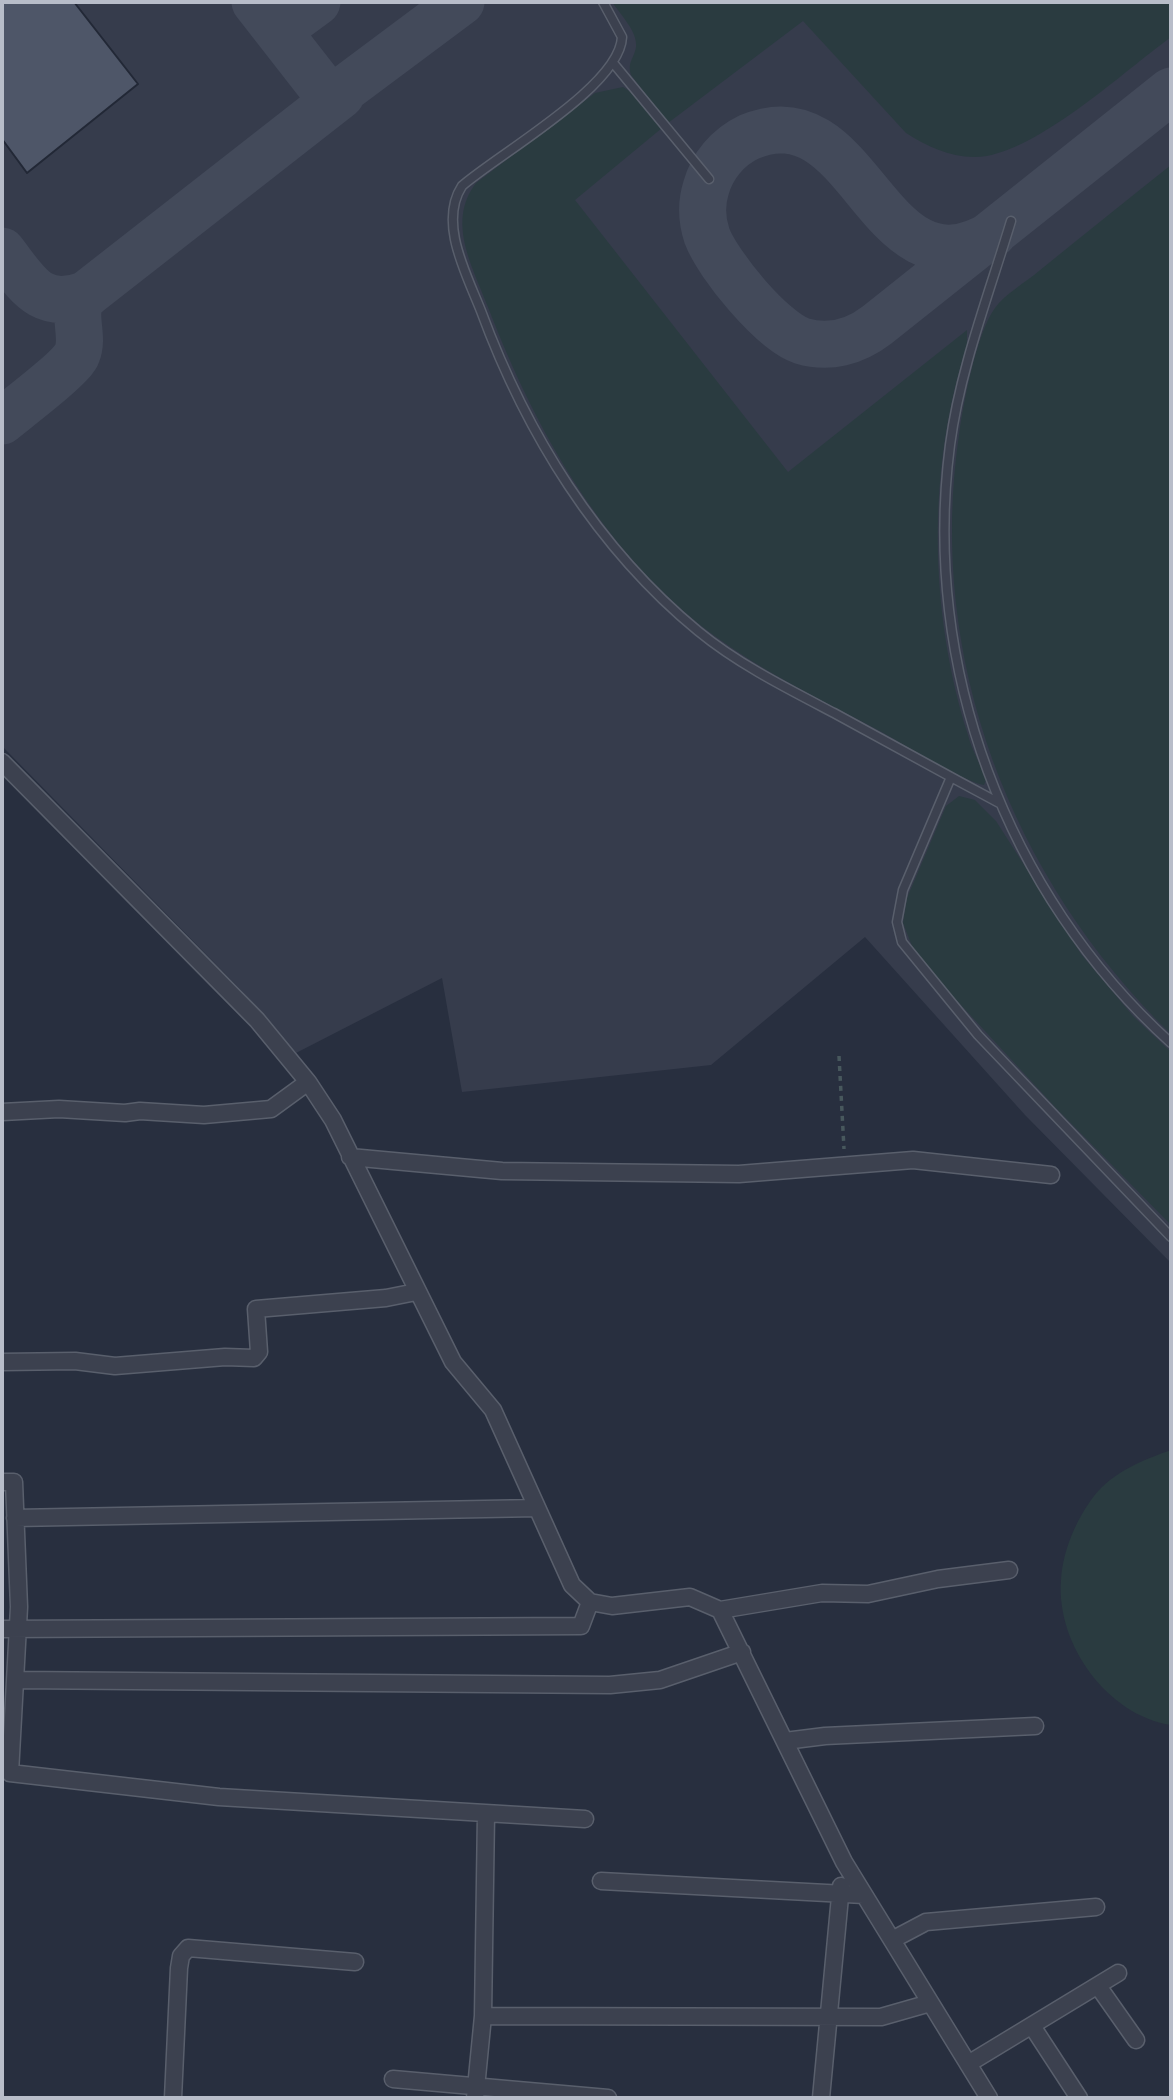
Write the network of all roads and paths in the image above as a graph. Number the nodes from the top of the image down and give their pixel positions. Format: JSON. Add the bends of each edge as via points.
{"nodes":[{"id":1,"x":603,"y":2,"type":"edge"},
{"id":2,"x":614,"y":64,"type":"junction"},
{"id":3,"x":709,"y":179,"type":"dead end"},
{"id":4,"x":1011,"y":220,"type":"dead end"},
{"id":5,"x":2,"y":762,"type":"edge"},
{"id":6,"x":951,"y":777,"type":"junction"},
{"id":7,"x":1001,"y":804,"type":"junction"},
{"id":8,"x":1171,"y":1043,"type":"edge"},
{"id":9,"x":839,"y":1056,"type":"dead end"},
{"id":10,"x":307,"y":1082,"type":"junction"},
{"id":11,"x":2,"y":1112,"type":"edge"},
{"id":12,"x":350,"y":1157,"type":"junction"},
{"id":13,"x":845,"y":1166,"type":"junction"},
{"id":14,"x":1051,"y":1175,"type":"dead end"},
{"id":15,"x":1171,"y":1237,"type":"edge"},
{"id":16,"x":416,"y":1292,"type":"junction"},
{"id":17,"x":2,"y":1362,"type":"edge"},
{"id":18,"x":2,"y":1482,"type":"edge"},
{"id":19,"x":537,"y":1508,"type":"junction"},
{"id":20,"x":15,"y":1518,"type":"junction"},
{"id":21,"x":1009,"y":1570,"type":"dead end"},
{"id":22,"x":10,"y":1572,"type":"edge"},
{"id":23,"x":590,"y":1602,"type":"junction"},
{"id":24,"x":720,"y":1610,"type":"junction"},
{"id":25,"x":9,"y":1629,"type":"edge"},
{"id":26,"x":742,"y":1652,"type":"junction"},
{"id":27,"x":15,"y":1681,"type":"junction"},
{"id":28,"x":1035,"y":1726,"type":"dead end"},
{"id":29,"x":785,"y":1741,"type":"junction"},
{"id":30,"x":6,"y":1772,"type":"edge"},
{"id":31,"x":486,"y":1814,"type":"junction"},
{"id":32,"x":586,"y":1819,"type":"dead end"},
{"id":33,"x":844,"y":1862,"type":"junction"},
{"id":34,"x":601,"y":1881,"type":"dead end"},
{"id":35,"x":841,"y":1894,"type":"junction"},
{"id":36,"x":864,"y":1895,"type":"junction"},
{"id":37,"x":1096,"y":1907,"type":"dead end"},
{"id":38,"x":892,"y":1940,"type":"junction"},
{"id":39,"x":355,"y":1962,"type":"dead end"},
{"id":40,"x":1118,"y":1973,"type":"dead end"},
{"id":41,"x":1098,"y":1986,"type":"junction"},
{"id":42,"x":930,"y":2003,"type":"junction"},
{"id":43,"x":483,"y":2016,"type":"junction"},
{"id":44,"x":829,"y":2017,"type":"junction"},
{"id":45,"x":1032,"y":2026,"type":"junction"},
{"id":46,"x":1136,"y":2039,"type":"dead end"},
{"id":47,"x":968,"y":2064,"type":"junction"},
{"id":48,"x":393,"y":2078,"type":"dead end"},
{"id":49,"x":476,"y":2092,"type":"edge"},
{"id":50,"x":173,"y":2098,"type":"edge"},
{"id":51,"x":608,"y":2098,"type":"edge"},
{"id":52,"x":821,"y":2098,"type":"edge"},
{"id":53,"x":989,"y":2098,"type":"edge"},
{"id":54,"x":1079,"y":2098,"type":"edge"}],
"edges":[{"from":1,"to":2,"type":"lane","via":[[622,37]]},
{"from":2,"to":3,"type":"lane"},
{"from":2,"to":6,"type":"lane","via":[[596,84],[458,192],[453,218],[459,252],[513,390],[577,498],[625,559],[677,613],[721,648]]},
{"from":4,"to":7,"type":"lane","via":[[954,418],[945,533],[956,660],[972,727]]},
{"from":5,"to":10,"type":"street","via":[[257,1020]]},
{"from":6,"to":7,"type":"lane"},
{"from":6,"to":15,"type":"lane","via":[[903,890],[897,922],[902,942],[978,1035]]},
{"from":7,"to":8,"type":"lane","via":[[1027,858],[1084,949]]},
{"from":9,"to":13,"type":"path"},
{"from":10,"to":11,"type":"street","via":[[271,1109],[239,1114]]},
{"from":10,"to":12,"type":"street","via":[[333,1120]]},
{"from":12,"to":13,"type":"street","via":[[502,1171],[739,1174]]},
{"from":12,"to":16,"type":"street"},
{"from":13,"to":14,"type":"street","via":[[913,1160]]},
{"from":16,"to":17,"type":"street","via":[[256,1309],[259,1352],[254,1358],[115,1366],[75,1361]]},
{"from":16,"to":19,"type":"street","via":[[453,1363],[493,1410]]},
{"from":18,"to":20,"type":"street","via":[[14,1482]]},
{"from":19,"to":20,"type":"street"},
{"from":19,"to":23,"type":"street","via":[[572,1585]]},
{"from":20,"to":22,"type":"street"},
{"from":21,"to":24,"type":"street","via":[[868,1594],[821,1593]]},
{"from":22,"to":25,"type":"street"},
{"from":23,"to":24,"type":"street","via":[[612,1606],[691,1597]]},
{"from":23,"to":25,"type":"street","via":[[581,1626]]},
{"from":24,"to":26,"type":"street"},
{"from":25,"to":27,"type":"street"},
{"from":26,"to":27,"type":"street","via":[[660,1680],[610,1685]]},
{"from":26,"to":29,"type":"street"},
{"from":27,"to":30,"type":"street"},
{"from":28,"to":29,"type":"street","via":[[825,1735]]},
{"from":29,"to":33,"type":"street"},
{"from":30,"to":31,"type":"street","via":[[219,1797]]},
{"from":31,"to":32,"type":"street"},
{"from":31,"to":43,"type":"street"},
{"from":33,"to":35,"type":"street"},
{"from":33,"to":36,"type":"street"},
{"from":34,"to":35,"type":"street"},
{"from":35,"to":36,"type":"street"},
{"from":35,"to":44,"type":"street"},
{"from":36,"to":38,"type":"street"},
{"from":37,"to":38,"type":"street","via":[[926,1922]]},
{"from":38,"to":42,"type":"street"},
{"from":39,"to":50,"type":"street","via":[[188,1948],[179,1968]]},
{"from":40,"to":41,"type":"street"},
{"from":41,"to":45,"type":"street"},
{"from":41,"to":46,"type":"street"},
{"from":42,"to":44,"type":"street","via":[[881,2017]]},
{"from":42,"to":47,"type":"street"},
{"from":43,"to":44,"type":"street"},
{"from":43,"to":49,"type":"street"},
{"from":44,"to":52,"type":"street"},
{"from":45,"to":47,"type":"street"},
{"from":45,"to":54,"type":"street"},
{"from":47,"to":53,"type":"street"},
{"from":48,"to":49,"type":"street"},
{"from":49,"to":51,"type":"street"}]}
